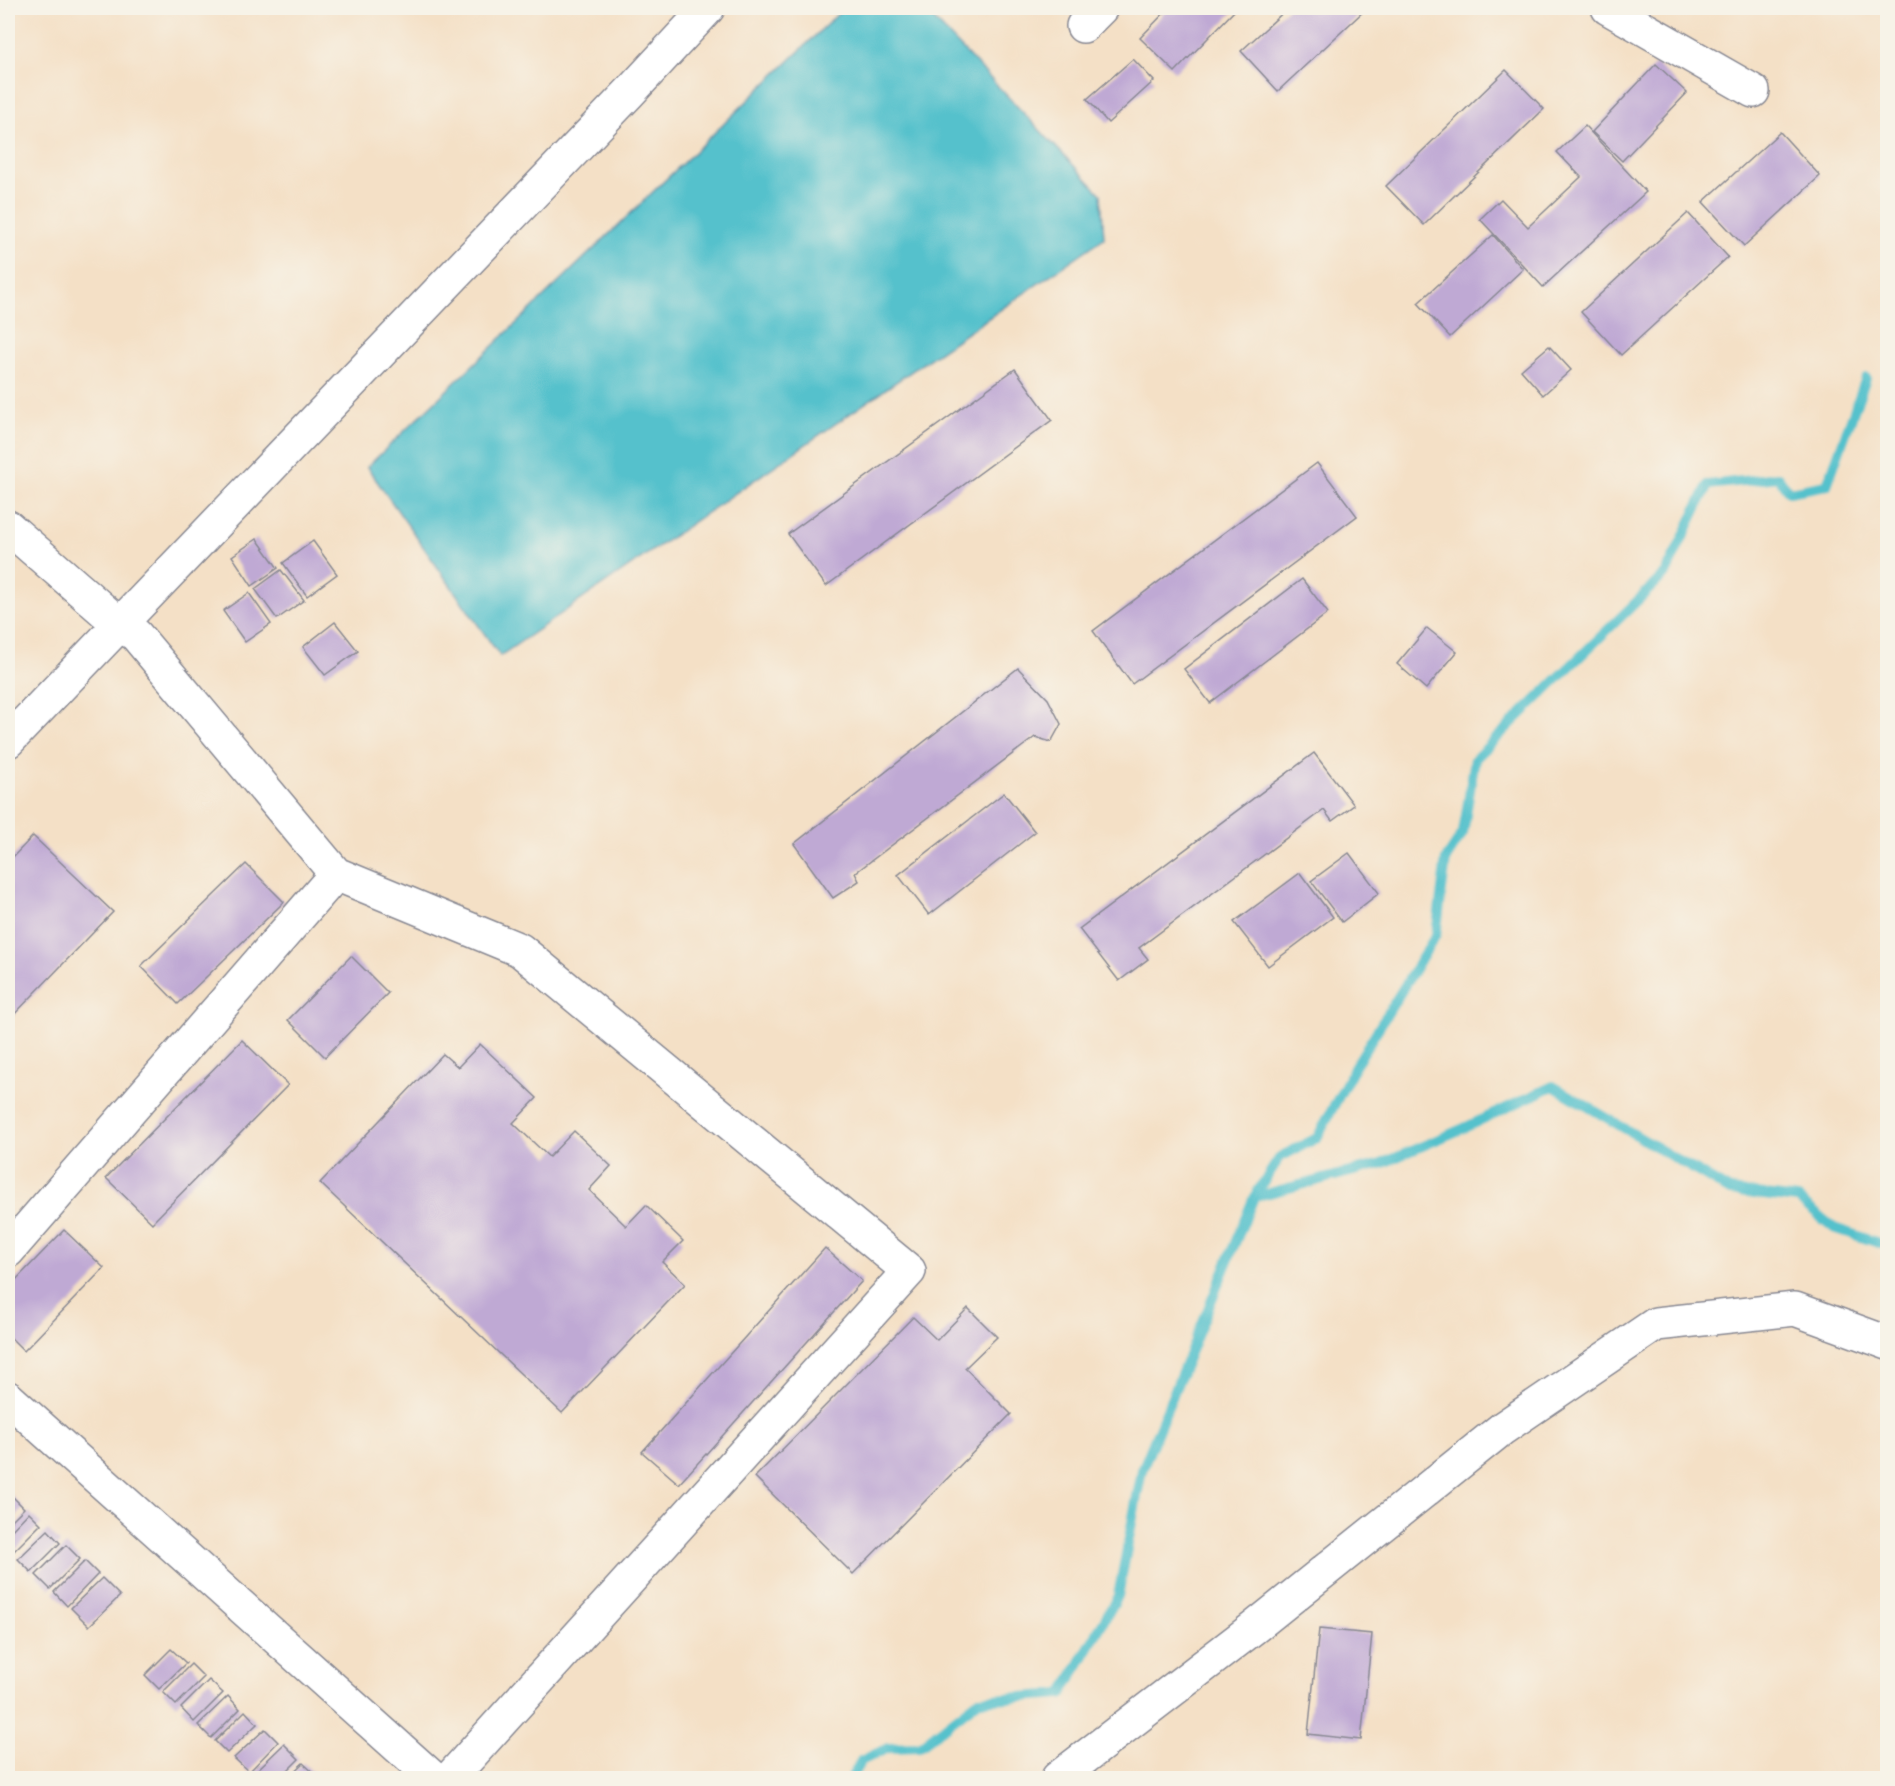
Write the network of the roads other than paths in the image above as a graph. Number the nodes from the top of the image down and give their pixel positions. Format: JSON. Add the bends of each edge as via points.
{"nodes":[{"id":1,"x":708,"y":8,"type":"edge"},
{"id":2,"x":1608,"y":8,"type":"edge"},
{"id":3,"x":1753,"y":91,"type":"dead end"},
{"id":4,"x":8,"y":527,"type":"edge"},
{"id":5,"x":119,"y":624,"type":"junction"},
{"id":6,"x":8,"y":741,"type":"edge"},
{"id":7,"x":336,"y":874,"type":"junction"},
{"id":8,"x":8,"y":1251,"type":"edge"},
{"id":9,"x":1887,"y":1343,"type":"edge"},
{"id":10,"x":8,"y":1398,"type":"edge"},
{"id":11,"x":433,"y":1779,"type":"edge"},
{"id":12,"x":450,"y":1779,"type":"edge"},
{"id":13,"x":1058,"y":1779,"type":"edge"}],
"edges":[{"from":1,"to":5,"type":"street"},
{"from":2,"to":3,"type":"street"},
{"from":4,"to":5,"type":"street"},
{"from":5,"to":6,"type":"street"},
{"from":5,"to":7,"type":"street","via":[[136,635]]},
{"from":7,"to":8,"type":"street"},
{"from":7,"to":12,"type":"street","via":[[520,950],[909,1271]]},
{"from":9,"to":13,"type":"street","via":[[1795,1310],[1656,1324],[1503,1428]]},
{"from":10,"to":11,"type":"street"}]}
